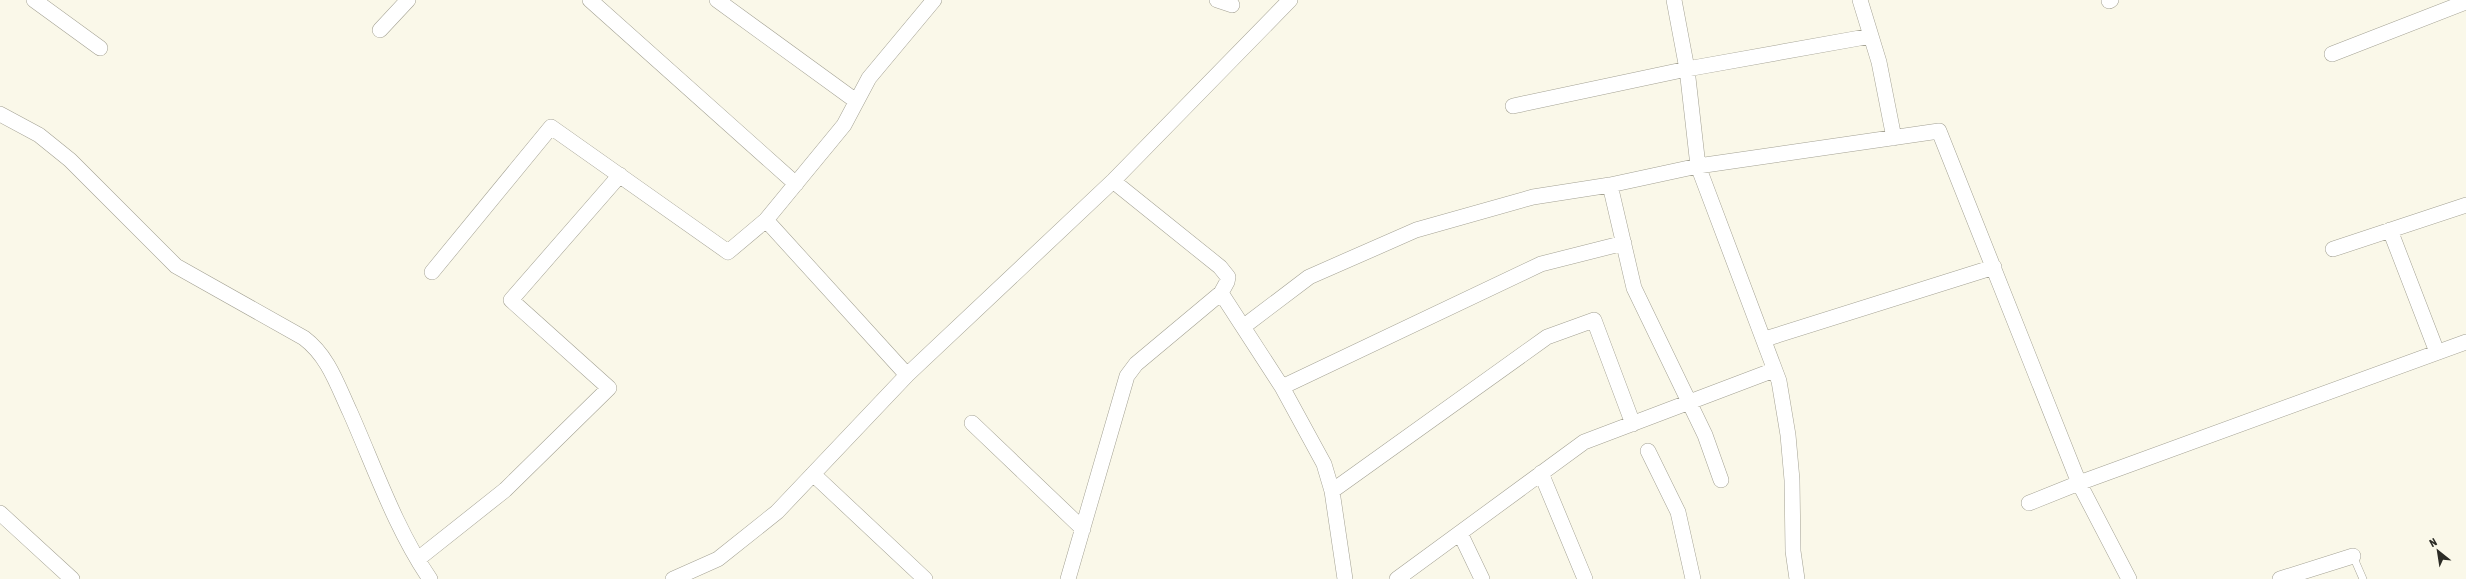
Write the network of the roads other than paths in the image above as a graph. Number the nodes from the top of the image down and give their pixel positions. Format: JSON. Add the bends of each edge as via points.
{"nodes":[{"id":1,"x":34,"y":0,"type":"edge"},
{"id":2,"x":408,"y":0,"type":"edge"},
{"id":3,"x":590,"y":0,"type":"edge"},
{"id":4,"x":718,"y":0,"type":"edge"},
{"id":5,"x":934,"y":0,"type":"edge"},
{"id":6,"x":1217,"y":0,"type":"edge"},
{"id":7,"x":1290,"y":0,"type":"edge"},
{"id":8,"x":1674,"y":0,"type":"edge"},
{"id":9,"x":1860,"y":0,"type":"edge"},
{"id":10,"x":2466,"y":2,"type":"edge"},
{"id":11,"x":1232,"y":5,"type":"dead end"},
{"id":12,"x":380,"y":30,"type":"dead end"},
{"id":13,"x":1871,"y":36,"type":"junction"},
{"id":14,"x":100,"y":48,"type":"dead end"},
{"id":15,"x":2332,"y":54,"type":"dead end"},
{"id":16,"x":1687,"y":69,"type":"junction"},
{"id":17,"x":856,"y":101,"type":"junction"},
{"id":18,"x":1513,"y":106,"type":"dead end"},
{"id":19,"x":0,"y":114,"type":"edge"},
{"id":20,"x":1894,"y":138,"type":"junction"},
{"id":21,"x":1698,"y":166,"type":"junction"},
{"id":22,"x":620,"y":175,"type":"junction"},
{"id":23,"x":1113,"y":181,"type":"junction"},
{"id":24,"x":796,"y":184,"type":"junction"},
{"id":25,"x":1610,"y":184,"type":"junction"},
{"id":26,"x":2466,"y":205,"type":"edge"},
{"id":27,"x":766,"y":220,"type":"junction"},
{"id":28,"x":2390,"y":230,"type":"junction"},
{"id":29,"x":1624,"y":243,"type":"junction"},
{"id":30,"x":2333,"y":249,"type":"dead end"},
{"id":31,"x":1994,"y":267,"type":"junction"},
{"id":32,"x":432,"y":272,"type":"dead end"},
{"id":33,"x":1220,"y":293,"type":"junction"},
{"id":34,"x":1243,"y":327,"type":"junction"},
{"id":35,"x":1764,"y":339,"type":"junction"},
{"id":36,"x":2466,"y":342,"type":"edge"},
{"id":37,"x":2437,"y":352,"type":"junction"},
{"id":38,"x":1774,"y":370,"type":"junction"},
{"id":39,"x":907,"y":375,"type":"junction"},
{"id":40,"x":1282,"y":387,"type":"junction"},
{"id":41,"x":1689,"y":402,"type":"junction"},
{"id":42,"x":972,"y":423,"type":"dead end"},
{"id":43,"x":1633,"y":424,"type":"junction"},
{"id":44,"x":1648,"y":451,"type":"dead end"},
{"id":45,"x":1541,"y":473,"type":"junction"},
{"id":46,"x":813,"y":474,"type":"junction"},
{"id":47,"x":1721,"y":480,"type":"dead end"},
{"id":48,"x":2079,"y":483,"type":"junction"},
{"id":49,"x":1332,"y":491,"type":"junction"},
{"id":50,"x":2029,"y":503,"type":"dead end"},
{"id":51,"x":0,"y":513,"type":"edge"},
{"id":52,"x":1083,"y":529,"type":"junction"},
{"id":53,"x":1460,"y":533,"type":"junction"},
{"id":54,"x":2353,"y":556,"type":"joint"},
{"id":55,"x":418,"y":559,"type":"junction"},
{"id":56,"x":72,"y":579,"type":"edge"},
{"id":57,"x":430,"y":579,"type":"edge"},
{"id":58,"x":673,"y":579,"type":"edge"},
{"id":59,"x":925,"y":579,"type":"edge"},
{"id":60,"x":1068,"y":579,"type":"edge"},
{"id":61,"x":1345,"y":579,"type":"edge"},
{"id":62,"x":1397,"y":579,"type":"edge"},
{"id":63,"x":1482,"y":579,"type":"edge"},
{"id":64,"x":1585,"y":579,"type":"edge"},
{"id":65,"x":1693,"y":579,"type":"edge"},
{"id":66,"x":1797,"y":579,"type":"edge"},
{"id":67,"x":2129,"y":579,"type":"edge"},
{"id":68,"x":2280,"y":579,"type":"edge"},
{"id":69,"x":2363,"y":579,"type":"edge"}],
"edges":[{"from":1,"to":14,"type":"street"},
{"from":2,"to":12,"type":"street"},
{"from":3,"to":24,"type":"street"},
{"from":4,"to":17,"type":"street"},
{"from":5,"to":17,"type":"street","via":[[869,78]]},
{"from":6,"to":11,"type":"street"},
{"from":7,"to":23,"type":"street"},
{"from":8,"to":16,"type":"street"},
{"from":9,"to":13,"type":"street"},
{"from":10,"to":15,"type":"street"},
{"from":13,"to":16,"type":"street"},
{"from":13,"to":20,"type":"street"},
{"from":16,"to":18,"type":"street"},
{"from":16,"to":21,"type":"street"},
{"from":17,"to":24,"type":"street","via":[[844,125]]},
{"from":19,"to":55,"type":"street","via":[[39,135],[70,160],[176,266],[316,347],[332,372]]},
{"from":20,"to":21,"type":"street"},
{"from":20,"to":31,"type":"street","via":[[1939,131]]},
{"from":21,"to":25,"type":"street"},
{"from":21,"to":35,"type":"street"},
{"from":22,"to":27,"type":"street","via":[[728,252]]},
{"from":22,"to":32,"type":"street","via":[[551,127]]},
{"from":22,"to":55,"type":"street","via":[[511,300],[609,388],[504,490]]},
{"from":23,"to":33,"type":"street","via":[[1224,272],[1228,277]]},
{"from":23,"to":39,"type":"street"},
{"from":24,"to":27,"type":"street"},
{"from":25,"to":29,"type":"street"},
{"from":25,"to":34,"type":"street","via":[[1533,197],[1416,230],[1309,277]]},
{"from":26,"to":28,"type":"street"},
{"from":27,"to":39,"type":"street"},
{"from":28,"to":30,"type":"street"},
{"from":28,"to":37,"type":"street"},
{"from":29,"to":40,"type":"street","via":[[1541,264]]},
{"from":29,"to":41,"type":"street","via":[[1634,288]]},
{"from":31,"to":35,"type":"street"},
{"from":31,"to":48,"type":"street"},
{"from":33,"to":34,"type":"street"},
{"from":33,"to":52,"type":"street","via":[[1136,364],[1127,376]]},
{"from":34,"to":40,"type":"street"},
{"from":35,"to":38,"type":"street"},
{"from":36,"to":37,"type":"street"},
{"from":37,"to":48,"type":"street"},
{"from":38,"to":41,"type":"street"},
{"from":38,"to":66,"type":"street","via":[[1788,435],[1792,480],[1793,551]]},
{"from":39,"to":46,"type":"street"},
{"from":40,"to":49,"type":"street","via":[[1324,464]]},
{"from":41,"to":43,"type":"street"},
{"from":41,"to":47,"type":"street"},
{"from":42,"to":52,"type":"street"},
{"from":43,"to":45,"type":"street","via":[[1584,442]]},
{"from":43,"to":49,"type":"street","via":[[1594,320],[1547,338]]},
{"from":44,"to":65,"type":"street","via":[[1678,512]]},
{"from":45,"to":53,"type":"street"},
{"from":45,"to":64,"type":"street"},
{"from":46,"to":58,"type":"street","via":[[777,512],[718,559]]},
{"from":46,"to":59,"type":"street"},
{"from":48,"to":50,"type":"street"},
{"from":48,"to":67,"type":"street"},
{"from":49,"to":61,"type":"street"},
{"from":51,"to":56,"type":"street"},
{"from":52,"to":60,"type":"street"},
{"from":53,"to":62,"type":"street"},
{"from":53,"to":63,"type":"street"},
{"from":54,"to":68,"type":"street"},
{"from":54,"to":69,"type":"lane"},
{"from":55,"to":57,"type":"street"}]}
